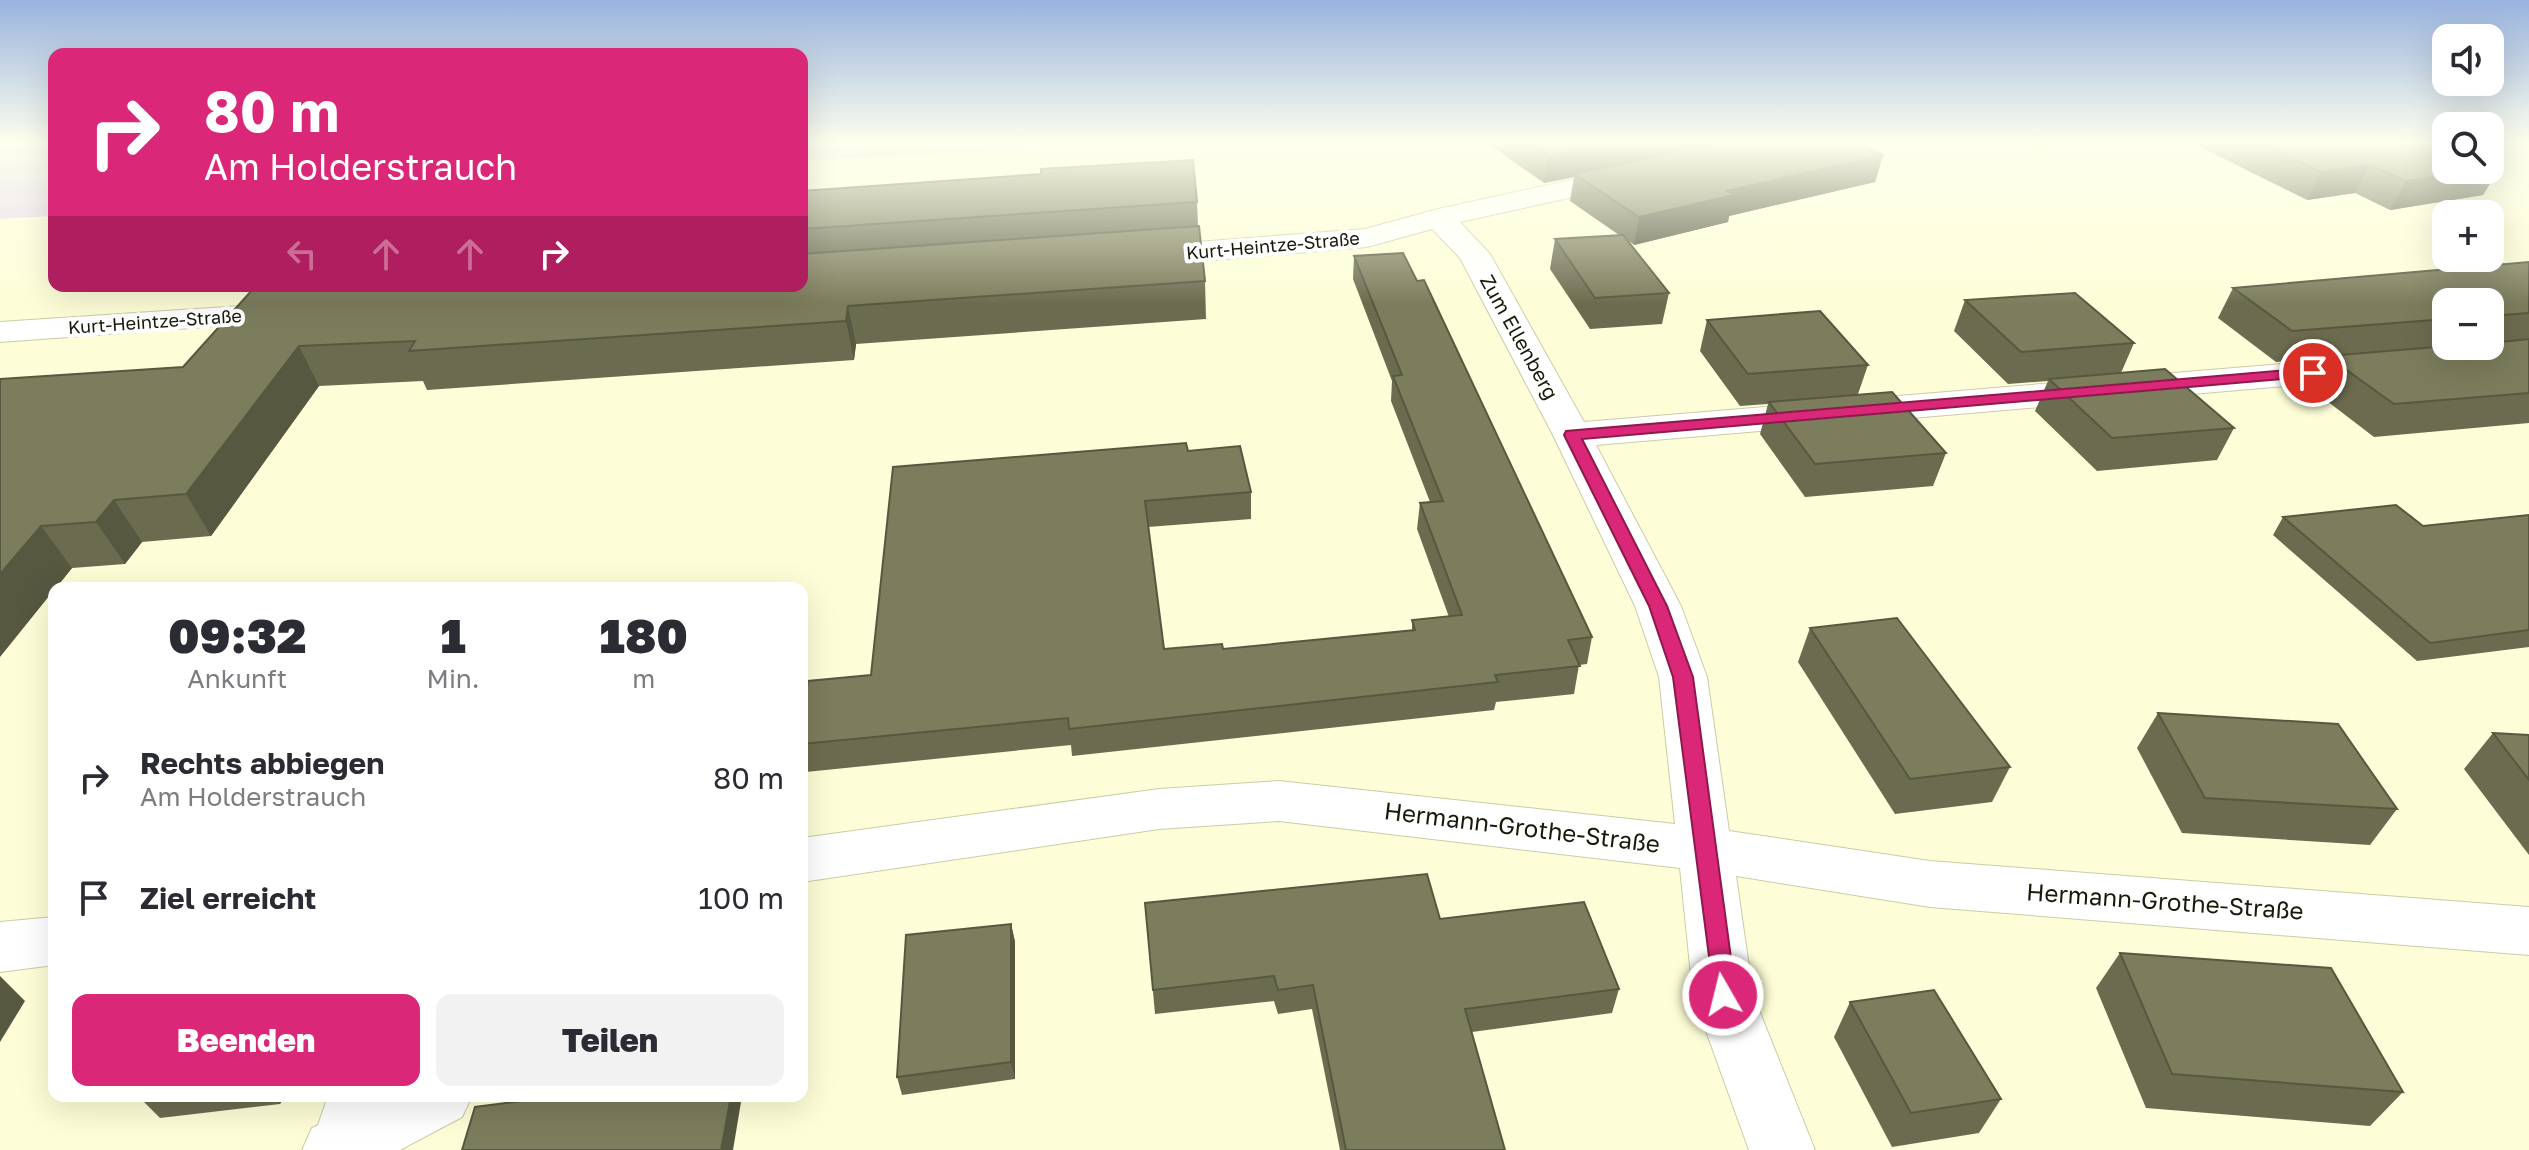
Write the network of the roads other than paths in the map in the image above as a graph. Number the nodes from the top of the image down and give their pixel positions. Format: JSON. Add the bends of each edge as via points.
{"nodes":[{"id":1,"x":1535,"y":197,"type":"edge"},
{"id":2,"x":1438,"y":218,"type":"junction"},
{"id":3,"x":1117,"y":258,"type":"edge"},
{"id":4,"x":315,"y":311,"type":"edge"},
{"id":5,"x":0,"y":332,"type":"edge"},
{"id":6,"x":2419,"y":364,"type":"edge"},
{"id":7,"x":1572,"y":435,"type":"junction"},
{"id":8,"x":1704,"y":849,"type":"junction"},
{"id":9,"x":810,"y":867,"type":"edge"},
{"id":10,"x":2529,"y":931,"type":"edge"},
{"id":11,"x":48,"y":942,"type":"edge"},
{"id":12,"x":0,"y":947,"type":"edge"},
{"id":13,"x":423,"y":1102,"type":"edge"},
{"id":14,"x":346,"y":1130,"type":"edge"},
{"id":15,"x":1782,"y":1150,"type":"edge"}],
"edges":[{"from":1,"to":2,"type":"street","name":"Kurt-Heintze-Straße"},
{"from":2,"to":3,"type":"street","name":"Kurt-Heintze-Straße","via":[[1322,244]]},
{"from":2,"to":7,"type":"street","name":"Zum Ellenberg","via":[[1474,254]]},
{"from":4,"to":5,"type":"street","name":"Kurt-Heintze-Straße"},
{"from":6,"to":7,"type":"street"},
{"from":7,"to":8,"type":"street","name":"Zum Ellenberg","via":[[1658,606],[1683,677]]},
{"from":8,"to":9,"type":"street","name":"Hermann-Grothe-Straße","via":[[1279,801],[1159,809]]},
{"from":8,"to":10,"type":"street","name":"Hermann-Grothe-Straße","via":[[1930,884]]},
{"from":8,"to":15,"type":"street","name":"Zum Ellenberg","via":[[1723,995]]},
{"from":11,"to":12,"type":"street"},
{"from":13,"to":14,"type":"street"}]}
